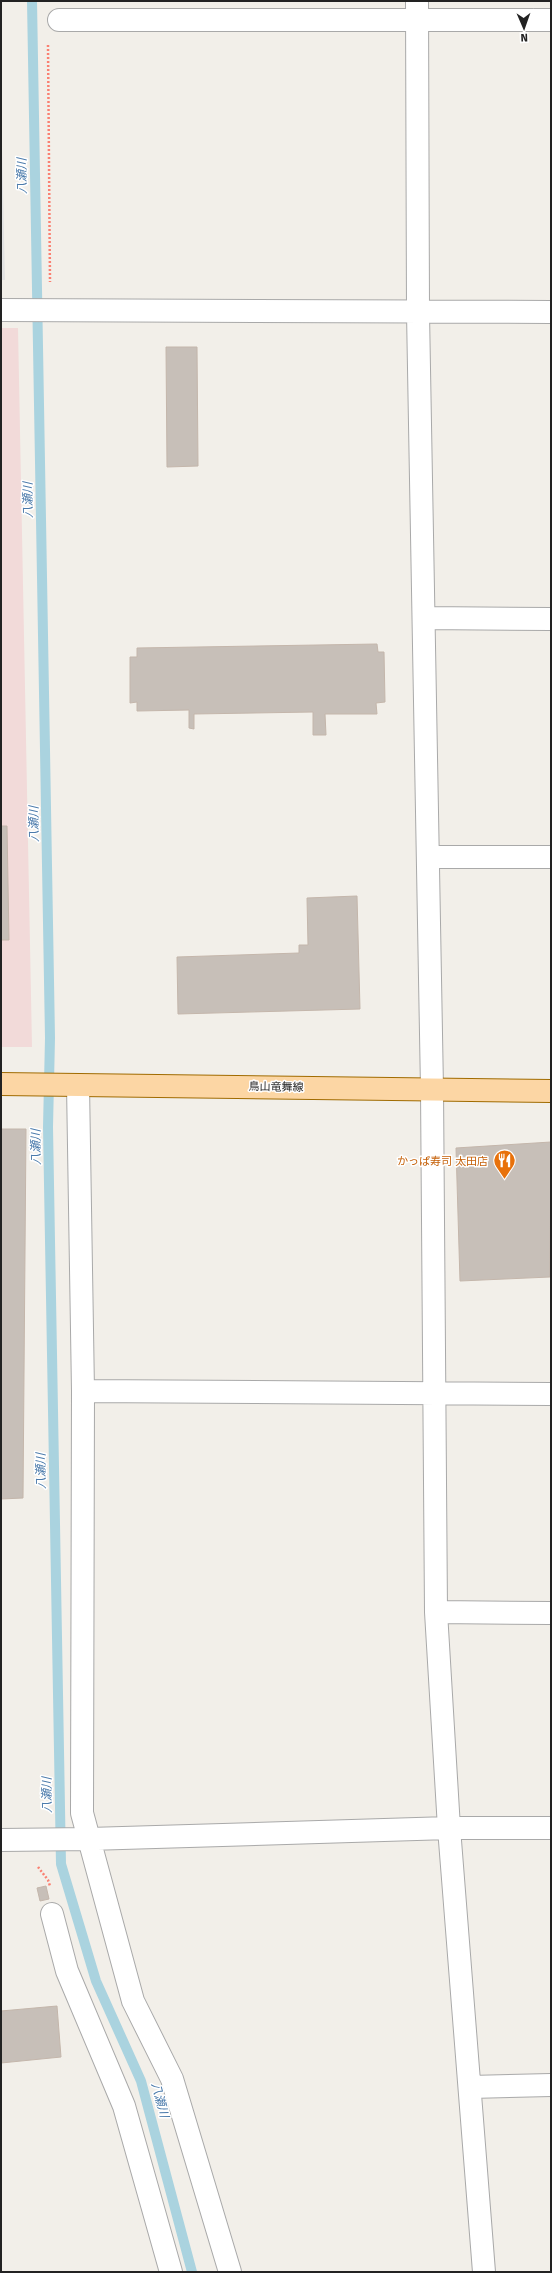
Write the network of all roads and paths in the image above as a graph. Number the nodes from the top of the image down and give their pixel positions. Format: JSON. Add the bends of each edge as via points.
{"nodes":[{"id":1,"x":417,"y":10,"type":"edge"},
{"id":2,"x":59,"y":20,"type":"dead end"},
{"id":3,"x":551,"y":20,"type":"edge"},
{"id":4,"x":48,"y":44,"type":"dead end"},
{"id":5,"x":50,"y":284,"type":"dead end"},
{"id":6,"x":8,"y":310,"type":"edge"},
{"id":7,"x":551,"y":312,"type":"edge"},
{"id":8,"x":418,"y":313,"type":"junction"},
{"id":9,"x":424,"y":618,"type":"junction"},
{"id":10,"x":551,"y":619,"type":"edge"},
{"id":11,"x":428,"y":857,"type":"junction"},
{"id":12,"x":551,"y":857,"type":"edge"},
{"id":13,"x":1,"y":1084,"type":"edge"},
{"id":14,"x":74,"y":1085,"type":"junction"},
{"id":15,"x":432,"y":1089,"type":"junction"},
{"id":16,"x":551,"y":1091,"type":"edge"},
{"id":17,"x":83,"y":1391,"type":"junction"},
{"id":18,"x":434,"y":1393,"type":"junction"},
{"id":19,"x":551,"y":1394,"type":"edge"},
{"id":20,"x":436,"y":1612,"type":"junction"},
{"id":21,"x":551,"y":1613,"type":"edge"},
{"id":22,"x":450,"y":1828,"type":"junction"},
{"id":23,"x":551,"y":1828,"type":"edge"},
{"id":24,"x":89,"y":1839,"type":"junction"},
{"id":25,"x":1,"y":1840,"type":"edge"},
{"id":26,"x":52,"y":1914,"type":"dead end"},
{"id":27,"x":551,"y":2085,"type":"edge"},
{"id":28,"x":470,"y":2087,"type":"junction"},
{"id":29,"x":170,"y":2265,"type":"edge"},
{"id":30,"x":230,"y":2272,"type":"edge"},
{"id":31,"x":484,"y":2272,"type":"edge"}],
"edges":[{"from":1,"to":2,"type":"street"},
{"from":1,"to":3,"type":"street"},
{"from":1,"to":8,"type":"street"},
{"from":4,"to":5,"type":"path"},
{"from":6,"to":8,"type":"street"},
{"from":7,"to":8,"type":"street"},
{"from":8,"to":9,"type":"street"},
{"from":9,"to":10,"type":"street"},
{"from":9,"to":11,"type":"street"},
{"from":11,"to":12,"type":"street"},
{"from":11,"to":15,"type":"street"},
{"from":13,"to":14,"type":"main road","name":"鳥山竜舞線"},
{"from":14,"to":15,"type":"main road","name":"鳥山竜舞線"},
{"from":14,"to":17,"type":"street"},
{"from":15,"to":16,"type":"main road","name":"鳥山竜舞線"},
{"from":15,"to":18,"type":"street"},
{"from":17,"to":18,"type":"street"},
{"from":17,"to":24,"type":"street","via":[[82,1813]]},
{"from":18,"to":19,"type":"street"},
{"from":18,"to":20,"type":"street"},
{"from":20,"to":21,"type":"street"},
{"from":20,"to":22,"type":"street"},
{"from":22,"to":23,"type":"street"},
{"from":22,"to":24,"type":"street"},
{"from":22,"to":28,"type":"street"},
{"from":24,"to":25,"type":"street"},
{"from":24,"to":30,"type":"street","via":[[133,2001],[172,2079]]},
{"from":26,"to":29,"type":"street","via":[[67,1971],[124,2106]]},
{"from":27,"to":28,"type":"street"},
{"from":28,"to":31,"type":"street"}]}
